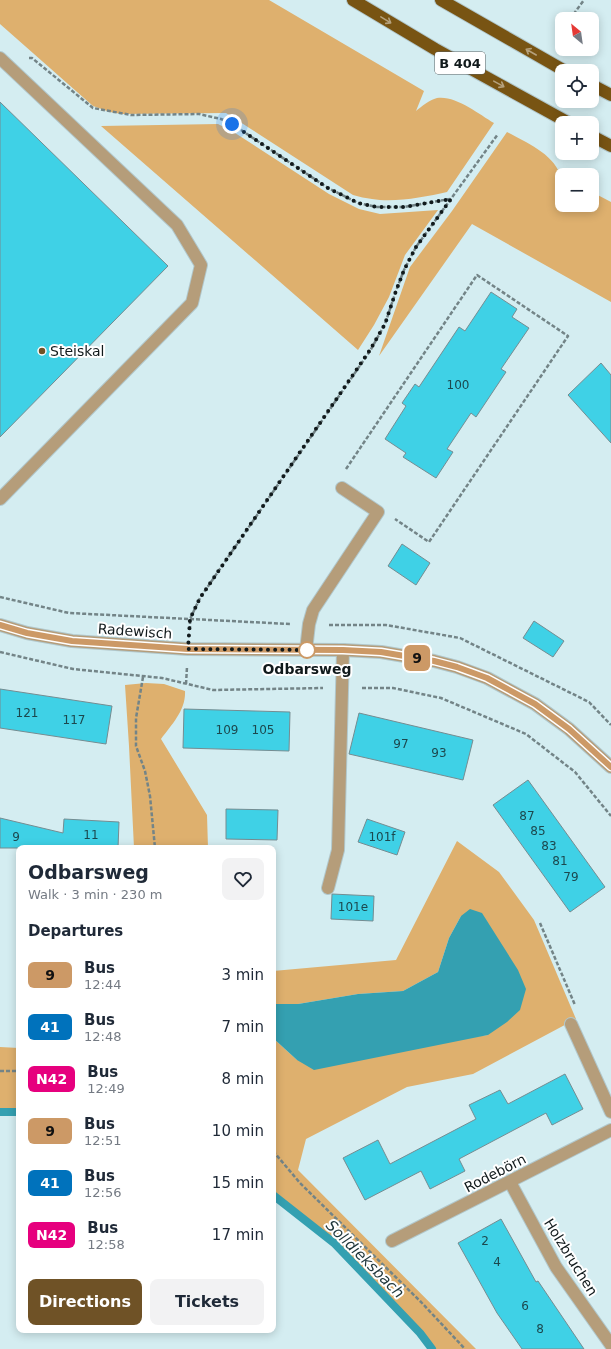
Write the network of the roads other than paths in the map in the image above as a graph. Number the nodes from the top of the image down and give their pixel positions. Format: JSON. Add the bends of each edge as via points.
{"nodes":[{"id":1,"x":353,"y":0,"type":"edge"},
{"id":2,"x":441,"y":0,"type":"edge"},
{"id":3,"x":1,"y":59,"type":"edge"},
{"id":4,"x":555,"y":65,"type":"edge"},
{"id":5,"x":599,"y":89,"type":"edge"},
{"id":6,"x":611,"y":95,"type":"edge"},
{"id":7,"x":556,"y":116,"type":"edge"},
{"id":8,"x":599,"y":140,"type":"edge"},
{"id":9,"x":611,"y":146,"type":"edge"},
{"id":10,"x":342,"y":488,"type":"road end"},
{"id":11,"x":0,"y":499,"type":"edge"},
{"id":12,"x":0,"y":624,"type":"edge"},
{"id":13,"x":306,"y":650,"type":"junction"},
{"id":14,"x":343,"y":650,"type":"junction"},
{"id":15,"x":611,"y":767,"type":"edge"},
{"id":16,"x":328,"y":888,"type":"dead end"},
{"id":17,"x":571,"y":1024,"type":"dead end"},
{"id":18,"x":611,"y":1112,"type":"edge"},
{"id":19,"x":611,"y":1130,"type":"edge"},
{"id":20,"x":510,"y":1182,"type":"junction"},
{"id":21,"x":392,"y":1241,"type":"dead end"},
{"id":22,"x":611,"y":1345,"type":"edge"}],
"edges":[{"from":1,"to":7,"type":"highway","number":"B 404","one_way":true},
{"from":4,"to":2,"type":"highway","one_way":true},
{"from":3,"to":11,"type":"street","via":[[177,225],[201,265],[192,303]]},
{"from":5,"to":6,"type":"highway"},
{"from":8,"to":9,"type":"highway"},
{"from":10,"to":13,"type":"street","via":[[378,512],[313,610]]},
{"from":12,"to":13,"type":"street","name":"Radewisch","via":[[27,633],[72,641],[188,649]]},
{"from":13,"to":14,"type":"street","name":"Radewisch"},
{"from":14,"to":15,"type":"street","name":"Radewisch","via":[[381,652],[434,661],[487,678],[535,704],[569,729]]},
{"from":14,"to":16,"type":"street","via":[[338,850]]},
{"from":17,"to":18,"type":"street"},
{"from":19,"to":20,"type":"street","name":"Rodebörn"},
{"from":20,"to":21,"type":"street","name":"Rodebörn"},
{"from":20,"to":22,"type":"street","name":"Holzbruchen","via":[[556,1267]]}]}
